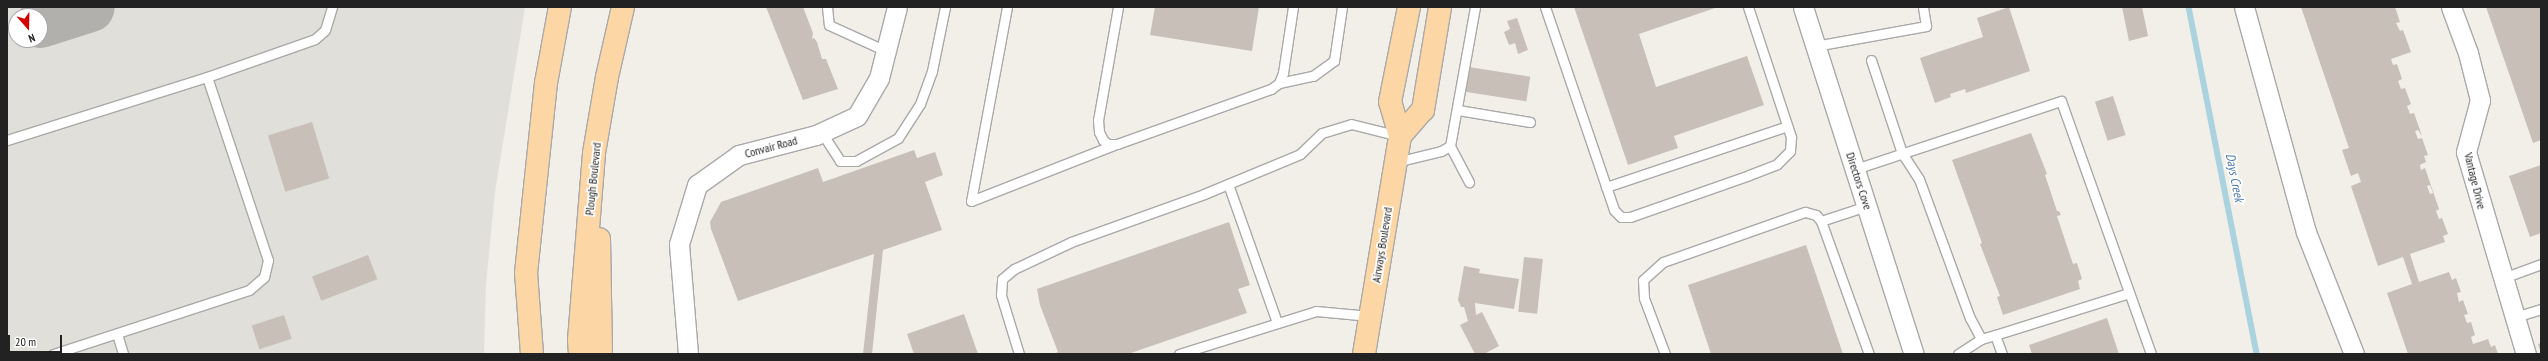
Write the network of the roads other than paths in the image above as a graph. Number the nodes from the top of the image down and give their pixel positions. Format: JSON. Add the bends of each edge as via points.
{"nodes":[{"id":1,"x":332,"y":7,"type":"edge"},
{"id":2,"x":560,"y":7,"type":"edge"},
{"id":3,"x":623,"y":7,"type":"edge"},
{"id":4,"x":827,"y":7,"type":"edge"},
{"id":5,"x":897,"y":7,"type":"edge"},
{"id":6,"x":945,"y":7,"type":"edge"},
{"id":7,"x":1007,"y":7,"type":"edge"},
{"id":8,"x":1118,"y":7,"type":"edge"},
{"id":9,"x":1293,"y":7,"type":"edge"},
{"id":10,"x":1342,"y":7,"type":"edge"},
{"id":11,"x":1409,"y":7,"type":"edge"},
{"id":12,"x":1440,"y":7,"type":"edge"},
{"id":13,"x":1475,"y":7,"type":"edge"},
{"id":14,"x":1545,"y":7,"type":"edge"},
{"id":15,"x":1748,"y":7,"type":"edge"},
{"id":16,"x":1803,"y":7,"type":"edge"},
{"id":17,"x":1923,"y":7,"type":"edge"},
{"id":18,"x":2244,"y":7,"type":"edge"},
{"id":19,"x":2451,"y":7,"type":"edge"},
{"id":20,"x":1815,"y":46,"type":"junction"},
{"id":21,"x":886,"y":51,"type":"junction"},
{"id":22,"x":1871,"y":60,"type":"dead end"},
{"id":23,"x":207,"y":77,"type":"junction"},
{"id":24,"x":1279,"y":82,"type":"junction"},
{"id":25,"x":1458,"y":110,"type":"junction"},
{"id":26,"x":1530,"y":122,"type":"dead end"},
{"id":27,"x":1788,"y":126,"type":"junction"},
{"id":28,"x":822,"y":133,"type":"junction"},
{"id":29,"x":1400,"y":136,"type":"junction"},
{"id":30,"x":7,"y":140,"type":"edge"},
{"id":31,"x":1117,"y":144,"type":"junction"},
{"id":32,"x":1450,"y":146,"type":"junction"},
{"id":33,"x":594,"y":153,"type":"junction"},
{"id":34,"x":1902,"y":153,"type":"junction"},
{"id":35,"x":1396,"y":162,"type":"junction"},
{"id":36,"x":1855,"y":169,"type":"junction"},
{"id":37,"x":1469,"y":182,"type":"dead end"},
{"id":38,"x":1228,"y":184,"type":"junction"},
{"id":39,"x":1606,"y":187,"type":"junction"},
{"id":40,"x":1867,"y":206,"type":"junction"},
{"id":41,"x":1821,"y":221,"type":"junction"},
{"id":42,"x":2541,"y":264,"type":"edge"},
{"id":43,"x":526,"y":273,"type":"junction"},
{"id":44,"x":2503,"y":278,"type":"junction"},
{"id":45,"x":2129,"y":293,"type":"junction"},
{"id":46,"x":2541,"y":309,"type":"edge"},
{"id":47,"x":1370,"y":316,"type":"junction"},
{"id":48,"x":2515,"y":317,"type":"junction"},
{"id":49,"x":1277,"y":322,"type":"junction"},
{"id":50,"x":117,"y":334,"type":"junction"},
{"id":51,"x":1995,"y":336,"type":"junction"},
{"id":52,"x":1981,"y":339,"type":"junction"},
{"id":53,"x":53,"y":354,"type":"edge"},
{"id":54,"x":123,"y":354,"type":"edge"},
{"id":55,"x":519,"y":354,"type":"edge"},
{"id":56,"x":532,"y":354,"type":"edge"},
{"id":57,"x":580,"y":354,"type":"edge"},
{"id":58,"x":601,"y":354,"type":"edge"},
{"id":59,"x":688,"y":354,"type":"edge"},
{"id":60,"x":1019,"y":354,"type":"edge"},
{"id":61,"x":1179,"y":354,"type":"edge"},
{"id":62,"x":1364,"y":354,"type":"edge"},
{"id":63,"x":1665,"y":354,"type":"edge"},
{"id":64,"x":1869,"y":354,"type":"edge"},
{"id":65,"x":1914,"y":354,"type":"edge"},
{"id":66,"x":1958,"y":354,"type":"edge"},
{"id":67,"x":2002,"y":354,"type":"edge"},
{"id":68,"x":2151,"y":354,"type":"edge"},
{"id":69,"x":2354,"y":354,"type":"edge"},
{"id":70,"x":2526,"y":354,"type":"edge"}],
"edges":[{"from":1,"to":23,"type":"lane","via":[[325,30],[315,39]]},
{"from":2,"to":43,"type":"main road","via":[[546,83]]},
{"from":3,"to":33,"type":"main road","name":"Plough Boulevard","via":[[607,77]]},
{"from":4,"to":21,"type":"lane","via":[[829,25]]},
{"from":5,"to":21,"type":"street","name":"Convair Road"},
{"from":6,"to":28,"type":"lane","via":[[932,71],[925,91],[920,104],[898,138],[856,160],[840,161]]},
{"from":7,"to":31,"type":"lane","via":[[971,201]]},
{"from":8,"to":31,"type":"lane","via":[[1098,120],[1103,140],[1108,144]]},
{"from":9,"to":24,"type":"lane","via":[[1284,73]]},
{"from":10,"to":24,"type":"lane","via":[[1334,61],[1312,76]]},
{"from":11,"to":29,"type":"main road","name":"Airways Boulevard","via":[[1390,102]]},
{"from":12,"to":29,"type":"main road","via":[[1423,110]]},
{"from":13,"to":25,"type":"lane"},
{"from":14,"to":39,"type":"lane"},
{"from":15,"to":27,"type":"lane"},
{"from":16,"to":20,"type":"street","name":"Directors Cove"},
{"from":17,"to":20,"type":"lane","via":[[1926,26]]},
{"from":18,"to":69,"type":"street","via":[[2306,232]]},
{"from":19,"to":44,"type":"street","name":"Vantage Drive","via":[[2468,53],[2480,100],[2466,152]]},
{"from":20,"to":36,"type":"street","name":"Directors Cove"},
{"from":21,"to":28,"type":"street","name":"Convair Road","via":[[879,78],[857,116]]},
{"from":22,"to":34,"type":"lane"},
{"from":23,"to":30,"type":"lane"},
{"from":23,"to":50,"type":"lane","via":[[265,249],[268,267],[259,283],[249,290]]},
{"from":24,"to":31,"type":"lane","via":[[1257,95]]},
{"from":25,"to":26,"type":"lane"},
{"from":25,"to":32,"type":"lane"},
{"from":27,"to":39,"type":"lane"},
{"from":27,"to":39,"type":"lane","via":[[1791,137],[1790,151],[1777,164],[1630,217],[1621,217],[1614,210]]},
{"from":28,"to":59,"type":"street","name":"Convair Road","via":[[739,155],[697,185],[679,244]]},
{"from":29,"to":35,"type":"main road","name":"Airways Boulevard"},
{"from":29,"to":38,"type":"lane","via":[[1351,124],[1322,133],[1300,154]]},
{"from":32,"to":35,"type":"lane","via":[[1441,151]]},
{"from":32,"to":37,"type":"lane"},
{"from":33,"to":57,"type":"main road","name":"Plough Boulevard"},
{"from":33,"to":58,"type":"main road"},
{"from":34,"to":36,"type":"lane"},
{"from":34,"to":45,"type":"lane","via":[[2061,101]]},
{"from":34,"to":52,"type":"lane","via":[[1919,179],[1970,318]]},
{"from":35,"to":47,"type":"main road","name":"Airways Boulevard"},
{"from":36,"to":40,"type":"street","name":"Directors Cove"},
{"from":38,"to":49,"type":"lane"},
{"from":38,"to":60,"type":"lane","via":[[1071,242],[1014,269],[1002,279],[1001,295]]},
{"from":40,"to":41,"type":"lane"},
{"from":40,"to":65,"type":"street","name":"Directors Cove"},
{"from":41,"to":63,"type":"lane","via":[[1816,215],[1805,212],[1664,262],[1651,272],[1643,280],[1644,298]]},
{"from":41,"to":64,"type":"lane"},
{"from":42,"to":44,"type":"lane"},
{"from":43,"to":55,"type":"main road"},
{"from":43,"to":56,"type":"main road"},
{"from":44,"to":48,"type":"street","name":"Vantage Drive"},
{"from":45,"to":51,"type":"lane"},
{"from":45,"to":68,"type":"lane"},
{"from":46,"to":48,"type":"lane"},
{"from":47,"to":49,"type":"lane","via":[[1316,311]]},
{"from":47,"to":62,"type":"main road","name":"Airways Boulevard"},
{"from":48,"to":70,"type":"street","name":"Vantage Drive"},
{"from":49,"to":61,"type":"lane"},
{"from":50,"to":53,"type":"lane"},
{"from":50,"to":54,"type":"lane"},
{"from":51,"to":52,"type":"lane"},
{"from":51,"to":67,"type":"lane"},
{"from":52,"to":66,"type":"lane"}]}
